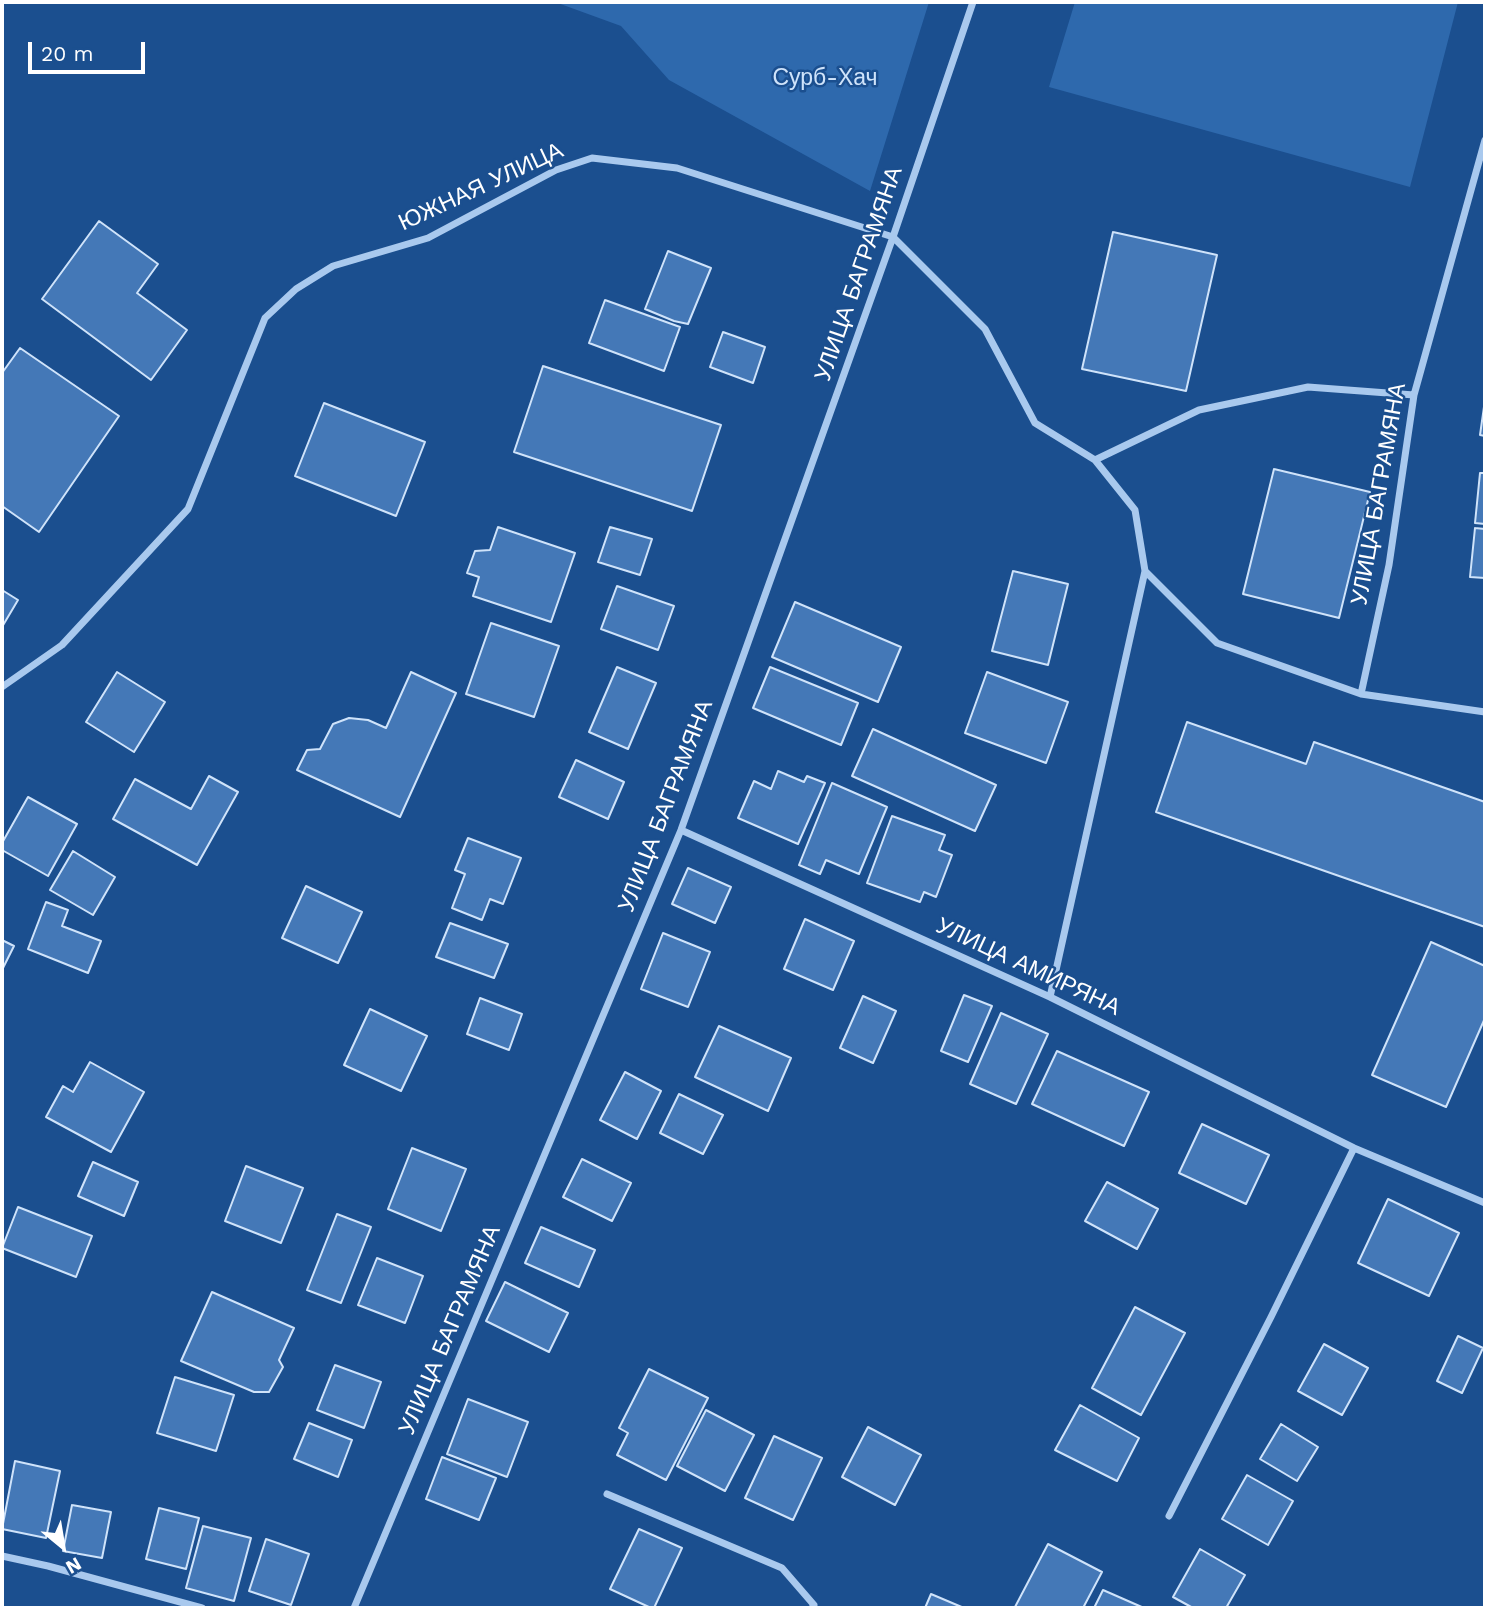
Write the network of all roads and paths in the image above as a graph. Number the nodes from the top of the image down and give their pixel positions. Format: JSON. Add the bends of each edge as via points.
{"nodes":[{"id":1,"x":972,"y":2,"type":"edge"},
{"id":2,"x":1485,"y":140,"type":"edge"},
{"id":3,"x":893,"y":237,"type":"junction"},
{"id":4,"x":1414,"y":395,"type":"junction"},
{"id":5,"x":1095,"y":460,"type":"junction"},
{"id":6,"x":1145,"y":571,"type":"junction"},
{"id":7,"x":2,"y":687,"type":"edge"},
{"id":8,"x":1361,"y":694,"type":"junction"},
{"id":9,"x":1485,"y":712,"type":"edge"},
{"id":10,"x":681,"y":830,"type":"junction"},
{"id":11,"x":1050,"y":997,"type":"junction"},
{"id":12,"x":1354,"y":1147,"type":"junction"},
{"id":13,"x":1485,"y":1203,"type":"edge"},
{"id":14,"x":607,"y":1494,"type":"dead end"},
{"id":15,"x":1169,"y":1516,"type":"dead end"},
{"id":16,"x":2,"y":1556,"type":"edge"},
{"id":17,"x":202,"y":1608,"type":"edge"},
{"id":18,"x":354,"y":1608,"type":"edge"},
{"id":19,"x":812,"y":1608,"type":"edge"}],
"edges":[{"from":1,"to":3,"type":"street","name":"УЛИЦА БАГРАМЯНА"},
{"from":2,"to":4,"type":"street","name":"УЛИЦА БАГРАМЯНА"},
{"from":3,"to":5,"type":"street","via":[[985,329],[1035,423]]},
{"from":3,"to":7,"type":"street","name":"ЮЖНАЯ УЛИЦА","via":[[677,168],[592,158],[556,170],[428,238],[333,266],[296,289],[265,318],[188,509],[62,645]]},
{"from":3,"to":10,"type":"street","name":"УЛИЦА БАГРАМЯНА"},
{"from":4,"to":5,"type":"street","via":[[1308,387],[1199,410]]},
{"from":4,"to":8,"type":"street","name":"УЛИЦА БАГРАМЯНА","via":[[1389,565]]},
{"from":5,"to":6,"type":"street","via":[[1135,510]]},
{"from":6,"to":8,"type":"street","via":[[1217,643]]},
{"from":6,"to":11,"type":"street"},
{"from":8,"to":9,"type":"street"},
{"from":10,"to":11,"type":"street","name":"УЛИЦА АМИРЯНА"},
{"from":10,"to":18,"type":"street","name":"УЛИЦА БАГРАМЯНА"},
{"from":11,"to":12,"type":"street","name":"УЛИЦА АМИРЯНА"},
{"from":12,"to":13,"type":"street","name":"УЛИЦА АМИРЯНА"},
{"from":12,"to":15,"type":"street"},
{"from":14,"to":19,"type":"street","via":[[782,1569]]},
{"from":16,"to":17,"type":"street"}]}
